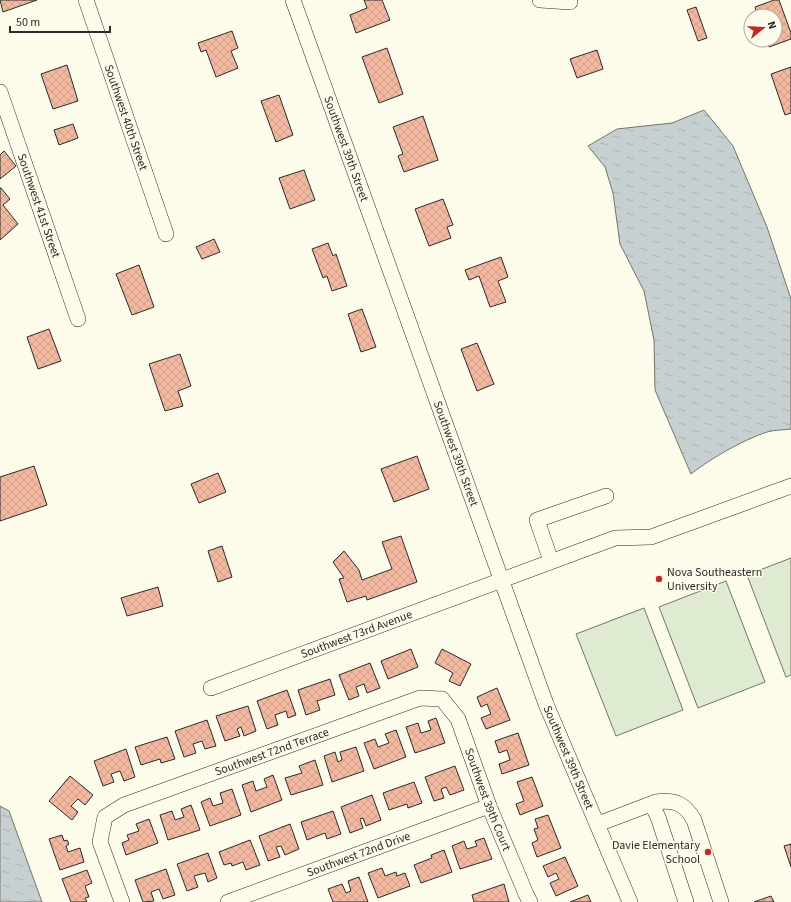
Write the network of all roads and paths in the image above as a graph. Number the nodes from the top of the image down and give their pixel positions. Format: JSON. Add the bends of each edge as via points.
{"nodes":[{"id":1,"x":86,"y":0,"type":"edge"},
{"id":2,"x":293,"y":0,"type":"edge"},
{"id":3,"x":540,"y":0,"type":"edge"},
{"id":4,"x":570,"y":2,"type":"dead end"},
{"id":5,"x":0,"y":92,"type":"edge"},
{"id":6,"x":166,"y":234,"type":"dead end"},
{"id":7,"x":78,"y":319,"type":"dead end"},
{"id":8,"x":791,"y":486,"type":"edge"},
{"id":9,"x":606,"y":496,"type":"dead end"},
{"id":10,"x":551,"y":561,"type":"junction"},
{"id":11,"x":502,"y":581,"type":"junction"},
{"id":12,"x":211,"y":688,"type":"dead end"},
{"id":13,"x":442,"y":699,"type":"joint"},
{"id":14,"x":652,"y":805,"type":"junction"},
{"id":15,"x":489,"y":806,"type":"junction"},
{"id":16,"x":598,"y":824,"type":"junction"},
{"id":17,"x":122,"y":902,"type":"edge"},
{"id":18,"x":228,"y":902,"type":"edge"},
{"id":19,"x":530,"y":902,"type":"edge"},
{"id":20,"x":630,"y":902,"type":"edge"},
{"id":21,"x":686,"y":902,"type":"edge"},
{"id":22,"x":721,"y":902,"type":"edge"}],
"edges":[{"from":1,"to":6,"type":"street","name":"Southwest 40th Street"},
{"from":2,"to":11,"type":"street","name":"Southwest 39th Street"},
{"from":3,"to":4,"type":"street"},
{"from":5,"to":7,"type":"street","name":"Southwest 41st Street"},
{"from":8,"to":10,"type":"street","name":"Southwest 73rd Avenue","via":[[651,537],[615,538]]},
{"from":9,"to":10,"type":"street","via":[[537,520]]},
{"from":10,"to":11,"type":"street","name":"Southwest 73rd Avenue"},
{"from":11,"to":12,"type":"street","name":"Southwest 73rd Avenue"},
{"from":11,"to":16,"type":"street","name":"Southwest 39th Street","via":[[546,704]]},
{"from":13,"to":15,"type":"street","name":"Southwest 39th Court","via":[[458,719]]},
{"from":13,"to":17,"type":"street","name":"Southwest 72nd Terrace","via":[[420,698],[124,805],[105,817],[100,842]]},
{"from":14,"to":16,"type":"street"},
{"from":14,"to":21,"type":"street"},
{"from":14,"to":22,"type":"street","via":[[666,800],[683,806],[690,812]]},
{"from":15,"to":18,"type":"street","name":"Southwest 72nd Drive"},
{"from":15,"to":19,"type":"street","name":"Southwest 39th Court"},
{"from":16,"to":20,"type":"street","name":"Southwest 39th Street"}]}
